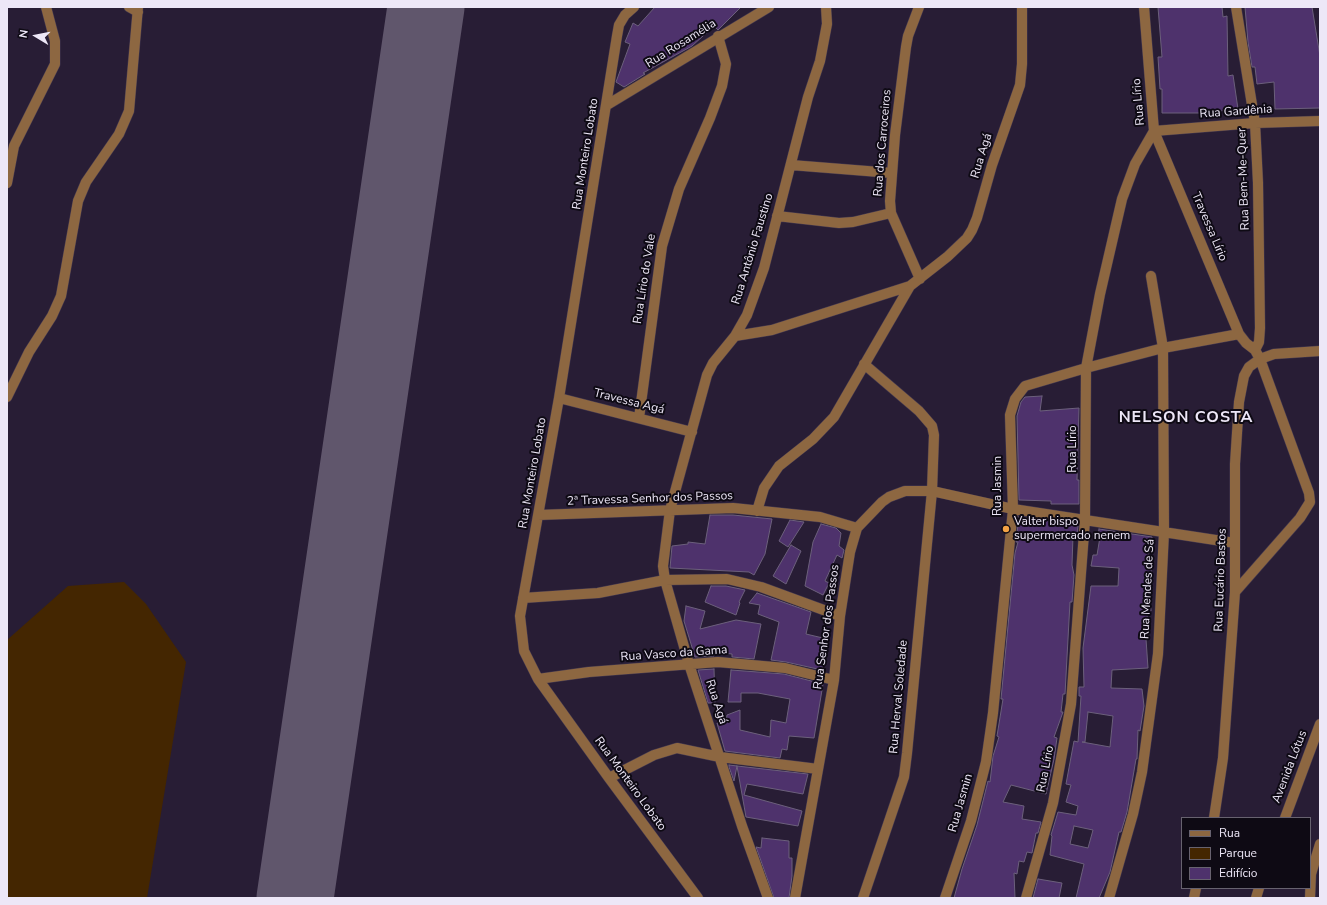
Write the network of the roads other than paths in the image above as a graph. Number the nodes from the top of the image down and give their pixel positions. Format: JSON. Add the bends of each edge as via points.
{"nodes":[{"id":1,"x":46,"y":7,"type":"edge"},
{"id":2,"x":634,"y":7,"type":"edge"},
{"id":3,"x":769,"y":7,"type":"edge"},
{"id":4,"x":826,"y":7,"type":"edge"},
{"id":5,"x":919,"y":7,"type":"edge"},
{"id":6,"x":1022,"y":7,"type":"edge"},
{"id":7,"x":1144,"y":7,"type":"edge"},
{"id":8,"x":1236,"y":7,"type":"edge"},
{"id":9,"x":135,"y":9,"type":"edge"},
{"id":10,"x":718,"y":36,"type":"junction"},
{"id":11,"x":607,"y":105,"type":"junction"},
{"id":12,"x":1320,"y":121,"type":"edge"},
{"id":13,"x":1255,"y":123,"type":"junction"},
{"id":14,"x":1154,"y":131,"type":"junction"},
{"id":15,"x":791,"y":165,"type":"junction"},
{"id":16,"x":892,"y":173,"type":"junction"},
{"id":17,"x":7,"y":183,"type":"edge"},
{"id":18,"x":891,"y":213,"type":"junction"},
{"id":19,"x":777,"y":216,"type":"junction"},
{"id":20,"x":1152,"y":276,"type":"dead end"},
{"id":21,"x":920,"y":279,"type":"junction"},
{"id":22,"x":910,"y":286,"type":"junction"},
{"id":23,"x":1239,"y":334,"type":"junction"},
{"id":24,"x":735,"y":336,"type":"junction"},
{"id":25,"x":1163,"y":348,"type":"junction"},
{"id":26,"x":1320,"y":351,"type":"edge"},
{"id":27,"x":1257,"y":355,"type":"junction"},
{"id":28,"x":864,"y":364,"type":"junction"},
{"id":29,"x":1086,"y":368,"type":"junction"},
{"id":30,"x":7,"y":398,"type":"edge"},
{"id":31,"x":559,"y":398,"type":"junction"},
{"id":32,"x":639,"y":418,"type":"junction"},
{"id":33,"x":692,"y":432,"type":"junction"},
{"id":34,"x":932,"y":492,"type":"junction"},
{"id":35,"x":1013,"y":509,"type":"junction"},
{"id":36,"x":670,"y":510,"type":"junction"},
{"id":37,"x":757,"y":511,"type":"junction"},
{"id":38,"x":538,"y":515,"type":"junction"},
{"id":39,"x":1085,"y":520,"type":"junction"},
{"id":40,"x":857,"y":528,"type":"junction"},
{"id":41,"x":1164,"y":532,"type":"junction"},
{"id":42,"x":1236,"y":543,"type":"junction"},
{"id":43,"x":665,"y":580,"type":"junction"},
{"id":44,"x":1235,"y":592,"type":"junction"},
{"id":45,"x":523,"y":598,"type":"junction"},
{"id":46,"x":840,"y":616,"type":"junction"},
{"id":47,"x":689,"y":664,"type":"junction"},
{"id":48,"x":538,"y":679,"type":"junction"},
{"id":49,"x":834,"y":680,"type":"junction"},
{"id":50,"x":1319,"y":728,"type":"edge"},
{"id":51,"x":720,"y":757,"type":"junction"},
{"id":52,"x":818,"y":769,"type":"junction"},
{"id":53,"x":609,"y":778,"type":"junction"},
{"id":54,"x":1214,"y":817,"type":"edge"},
{"id":55,"x":1284,"y":817,"type":"edge"},
{"id":56,"x":1320,"y":844,"type":"edge"},
{"id":57,"x":1311,"y":874,"type":"edge"},
{"id":58,"x":698,"y":898,"type":"edge"},
{"id":59,"x":768,"y":898,"type":"edge"},
{"id":60,"x":795,"y":898,"type":"edge"},
{"id":61,"x":863,"y":898,"type":"edge"},
{"id":62,"x":945,"y":898,"type":"edge"},
{"id":63,"x":1026,"y":898,"type":"edge"},
{"id":64,"x":1109,"y":898,"type":"edge"}],
"edges":[{"from":1,"to":17,"type":"street","via":[[55,41],[54,64],[14,146]]},
{"from":2,"to":11,"type":"street","name":"Rua Monteiro Lobato","via":[[619,25]]},
{"from":3,"to":10,"type":"street","name":"Rua Rosamélia"},
{"from":4,"to":15,"type":"street","name":"Rua Antônio Faustino","via":[[827,24],[820,61]]},
{"from":5,"to":16,"type":"street","name":"Rua dos Carroceiros","via":[[907,41]]},
{"from":6,"to":21,"type":"street","name":"Rua Agá","via":[[1020,85],[977,218],[967,238]]},
{"from":7,"to":14,"type":"street","name":"Rua Lírio"},
{"from":8,"to":13,"type":"street","name":"Rua Bem-Me-Quer"},
{"from":9,"to":30,"type":"street","via":[[129,111],[119,134],[83,188],[78,201],[61,296],[52,316],[29,352]]},
{"from":10,"to":11,"type":"street","name":"Rua Rosamélia"},
{"from":10,"to":32,"type":"street","name":"Rua Lírio do Vale","via":[[726,64],[722,86],[679,189],[662,246]]},
{"from":11,"to":31,"type":"street","name":"Rua Monteiro Lobato"},
{"from":12,"to":13,"type":"street","name":"Rua Gardênia"},
{"from":13,"to":14,"type":"street","name":"Rua Gardênia"},
{"from":13,"to":27,"type":"street","name":"Rua Bem-Me-Quer","via":[[1260,328]]},
{"from":14,"to":23,"type":"street","name":"Travessa Lírio"},
{"from":14,"to":29,"type":"street","name":"Rua Lírio","via":[[1135,164],[1122,200]]},
{"from":15,"to":16,"type":"street"},
{"from":15,"to":19,"type":"street","name":"Rua Antônio Faustino"},
{"from":16,"to":18,"type":"street","name":"Rua dos Carroceiros"},
{"from":18,"to":19,"type":"street","via":[[839,223]]},
{"from":18,"to":21,"type":"street","name":"Rua dos Carroceiros"},
{"from":19,"to":24,"type":"street","name":"Rua Antônio Faustino","via":[[757,288],[747,316]]},
{"from":20,"to":25,"type":"street","name":"Rua Mendes de Sá"},
{"from":21,"to":22,"type":"street","name":"Rua Agá"},
{"from":22,"to":24,"type":"street","name":"Rua Agá","via":[[772,330]]},
{"from":22,"to":28,"type":"street","name":"Rua Agá"},
{"from":23,"to":25,"type":"street","name":"Rua Jasmin"},
{"from":23,"to":27,"type":"street"},
{"from":24,"to":33,"type":"street","name":"Rua Antônio Faustino","via":[[713,363],[707,375]]},
{"from":25,"to":29,"type":"street","name":"Rua Jasmin"},
{"from":25,"to":41,"type":"street","name":"Rua Mendes de Sá"},
{"from":26,"to":27,"type":"street"},
{"from":27,"to":42,"type":"street","name":"Rua Eucário Bastos","via":[[1244,376],[1239,402],[1235,464]]},
{"from":27,"to":44,"type":"street","via":[[1309,493],[1310,502],[1300,518]]},
{"from":28,"to":34,"type":"street","name":"Rua Herval Soledade","via":[[919,411],[932,426]]},
{"from":28,"to":37,"type":"street","name":"Rua Agá","via":[[834,417],[771,476],[764,488]]},
{"from":29,"to":35,"type":"street","name":"Rua Jasmin","via":[[1025,386],[1015,399],[1010,415]]},
{"from":29,"to":39,"type":"street","name":"Rua Lírio"},
{"from":31,"to":32,"type":"street","name":"Travessa Agá"},
{"from":31,"to":38,"type":"street","name":"Rua Monteiro Lobato"},
{"from":32,"to":33,"type":"street","name":"Travessa Agá"},
{"from":33,"to":36,"type":"street","name":"Rua Antônio Faustino"},
{"from":34,"to":35,"type":"street","name":"Rua Senhor dos Passos"},
{"from":34,"to":40,"type":"street","name":"Rua Senhor dos Passos","via":[[905,491],[888,497]]},
{"from":34,"to":61,"type":"street","name":"Rua Herval Soledade","via":[[904,777]]},
{"from":35,"to":39,"type":"street","name":"Rua Senhor dos Passos"},
{"from":35,"to":62,"type":"street","name":"Rua Jasmin","via":[[997,683],[986,762],[971,821]]},
{"from":36,"to":37,"type":"street","name":"2ª Travessa Senhor dos Passos","via":[[733,508]]},
{"from":36,"to":38,"type":"street","name":"2ª Travessa Senhor dos Passos"},
{"from":36,"to":43,"type":"street","name":"Rua Agá","via":[[664,559]]},
{"from":37,"to":40,"type":"street","name":"2ª Travessa Senhor dos Passos","via":[[820,517]]},
{"from":38,"to":45,"type":"street","name":"Rua Monteiro Lobato"},
{"from":39,"to":41,"type":"street","name":"Rua Senhor dos Passos"},
{"from":39,"to":63,"type":"street","name":"Rua Lírio","via":[[1071,704],[1053,803]]},
{"from":40,"to":46,"type":"street","name":"Rua Senhor dos Passos","via":[[850,552]]},
{"from":41,"to":42,"type":"street","name":"Rua Senhor dos Passos"},
{"from":41,"to":64,"type":"street","name":"Rua Mendes de Sá","via":[[1158,654],[1150,721],[1133,814]]},
{"from":42,"to":44,"type":"street","name":"Rua Eucário Bastos"},
{"from":43,"to":45,"type":"street","via":[[598,593]]},
{"from":43,"to":46,"type":"street","via":[[727,579],[761,587]]},
{"from":43,"to":47,"type":"street","name":"Rua Agá"},
{"from":44,"to":54,"type":"street","name":"Rua Eucário Bastos","via":[[1223,758]]},
{"from":45,"to":48,"type":"street","name":"Rua Monteiro Lobato","via":[[520,616],[524,651]]},
{"from":46,"to":49,"type":"street","name":"Rua Senhor dos Passos"},
{"from":47,"to":48,"type":"street","name":"Rua Vasco da Gama"},
{"from":47,"to":49,"type":"street","name":"Rua Vasco da Gama","via":[[718,662],[766,665]]},
{"from":47,"to":51,"type":"street","name":"Rua Agá"},
{"from":48,"to":53,"type":"street","name":"Rua Monteiro Lobato"},
{"from":49,"to":52,"type":"street","name":"Rua Senhor dos Passos"},
{"from":50,"to":55,"type":"street","name":"Avenida Lótus"},
{"from":51,"to":52,"type":"street"},
{"from":51,"to":53,"type":"street","via":[[678,748],[654,755]]},
{"from":51,"to":59,"type":"street","name":"Rua Agá"},
{"from":52,"to":60,"type":"street","name":"Rua Senhor dos Passos"},
{"from":53,"to":58,"type":"street","name":"Rua Monteiro Lobato"},
{"from":56,"to":57,"type":"street"}]}
